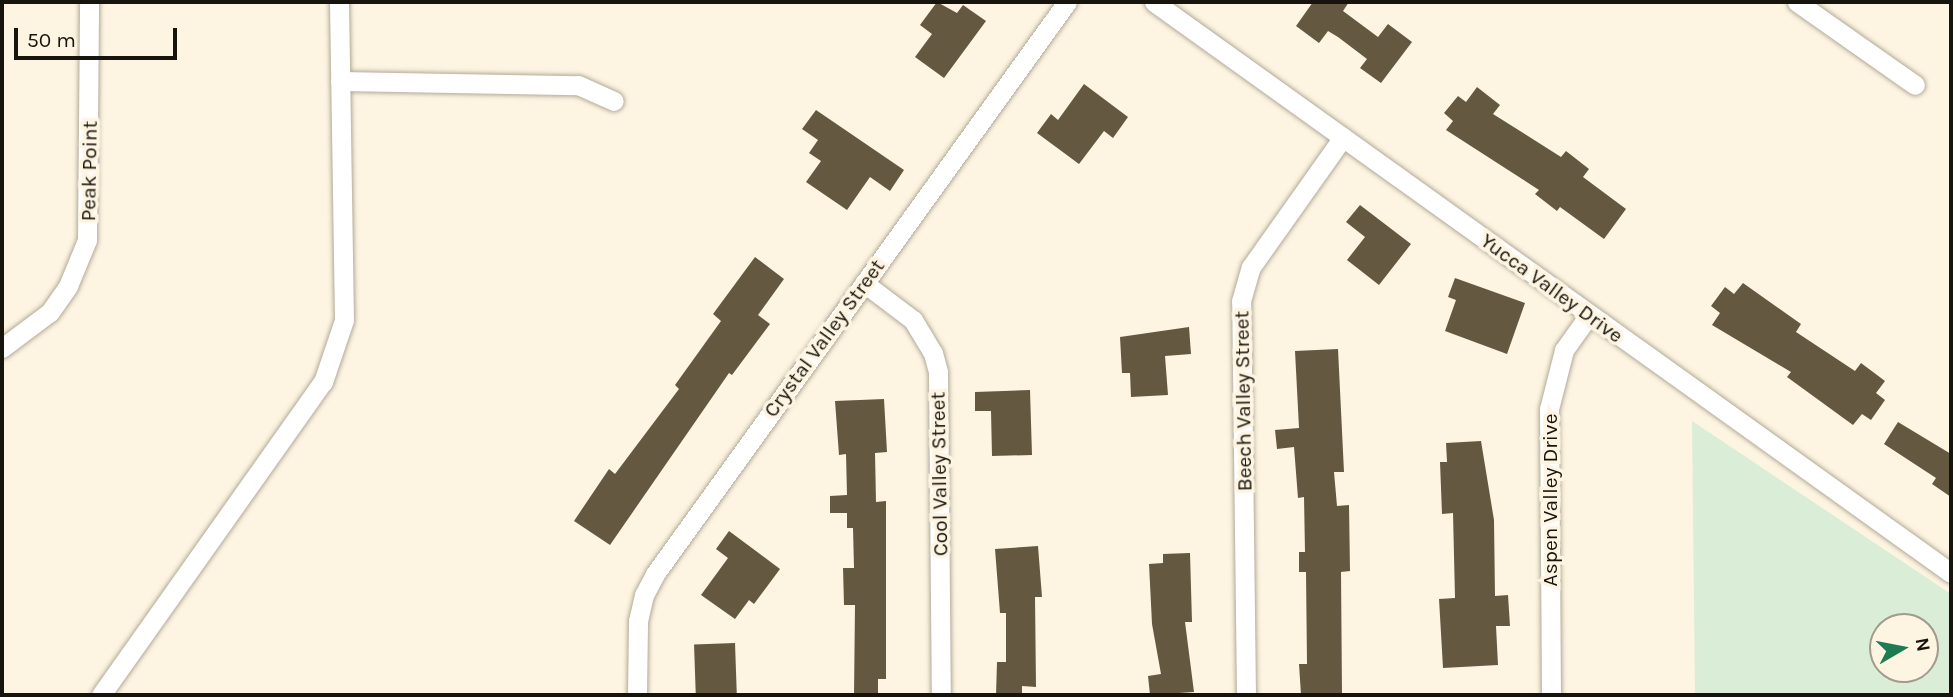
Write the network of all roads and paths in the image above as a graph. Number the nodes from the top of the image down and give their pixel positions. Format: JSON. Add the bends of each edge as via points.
{"nodes":[{"id":1,"x":89,"y":2,"type":"edge"},
{"id":2,"x":339,"y":2,"type":"edge"},
{"id":3,"x":1067,"y":2,"type":"edge"},
{"id":4,"x":1154,"y":2,"type":"edge"},
{"id":5,"x":1797,"y":2,"type":"edge"},
{"id":6,"x":340,"y":81,"type":"junction"},
{"id":7,"x":1914,"y":85,"type":"dead end"},
{"id":8,"x":614,"y":101,"type":"dead end"},
{"id":9,"x":1343,"y":137,"type":"junction"},
{"id":10,"x":864,"y":282,"type":"junction"},
{"id":11,"x":1589,"y":315,"type":"junction"},
{"id":12,"x":2,"y":348,"type":"edge"},
{"id":13,"x":1951,"y":573,"type":"edge"},
{"id":14,"x":101,"y":695,"type":"edge"},
{"id":15,"x":637,"y":695,"type":"edge"},
{"id":16,"x":941,"y":695,"type":"edge"},
{"id":17,"x":1246,"y":695,"type":"edge"},
{"id":18,"x":1551,"y":695,"type":"edge"}],
"edges":[{"from":1,"to":12,"type":"street","name":"Peak Point","via":[[87,240],[68,286],[50,312]]},
{"from":2,"to":6,"type":"street"},
{"from":3,"to":10,"type":"street","name":"Crystal Valley Street"},
{"from":4,"to":9,"type":"street","name":"Yucca Valley Drive"},
{"from":5,"to":7,"type":"street"},
{"from":6,"to":8,"type":"street","via":[[578,85]]},
{"from":6,"to":14,"type":"street","via":[[344,320],[323,382]]},
{"from":9,"to":11,"type":"street","name":"Yucca Valley Drive"},
{"from":9,"to":17,"type":"street","name":"Beech Valley Street","via":[[1251,267],[1243,292]]},
{"from":10,"to":15,"type":"street","name":"Crystal Valley Street","via":[[643,594]]},
{"from":10,"to":16,"type":"street","name":"Cool Valley Street","via":[[914,320],[938,372]]},
{"from":11,"to":13,"type":"street","name":"Yucca Valley Drive"},
{"from":11,"to":18,"type":"street","name":"Aspen Valley Drive","via":[[1564,350],[1549,409]]}]}
